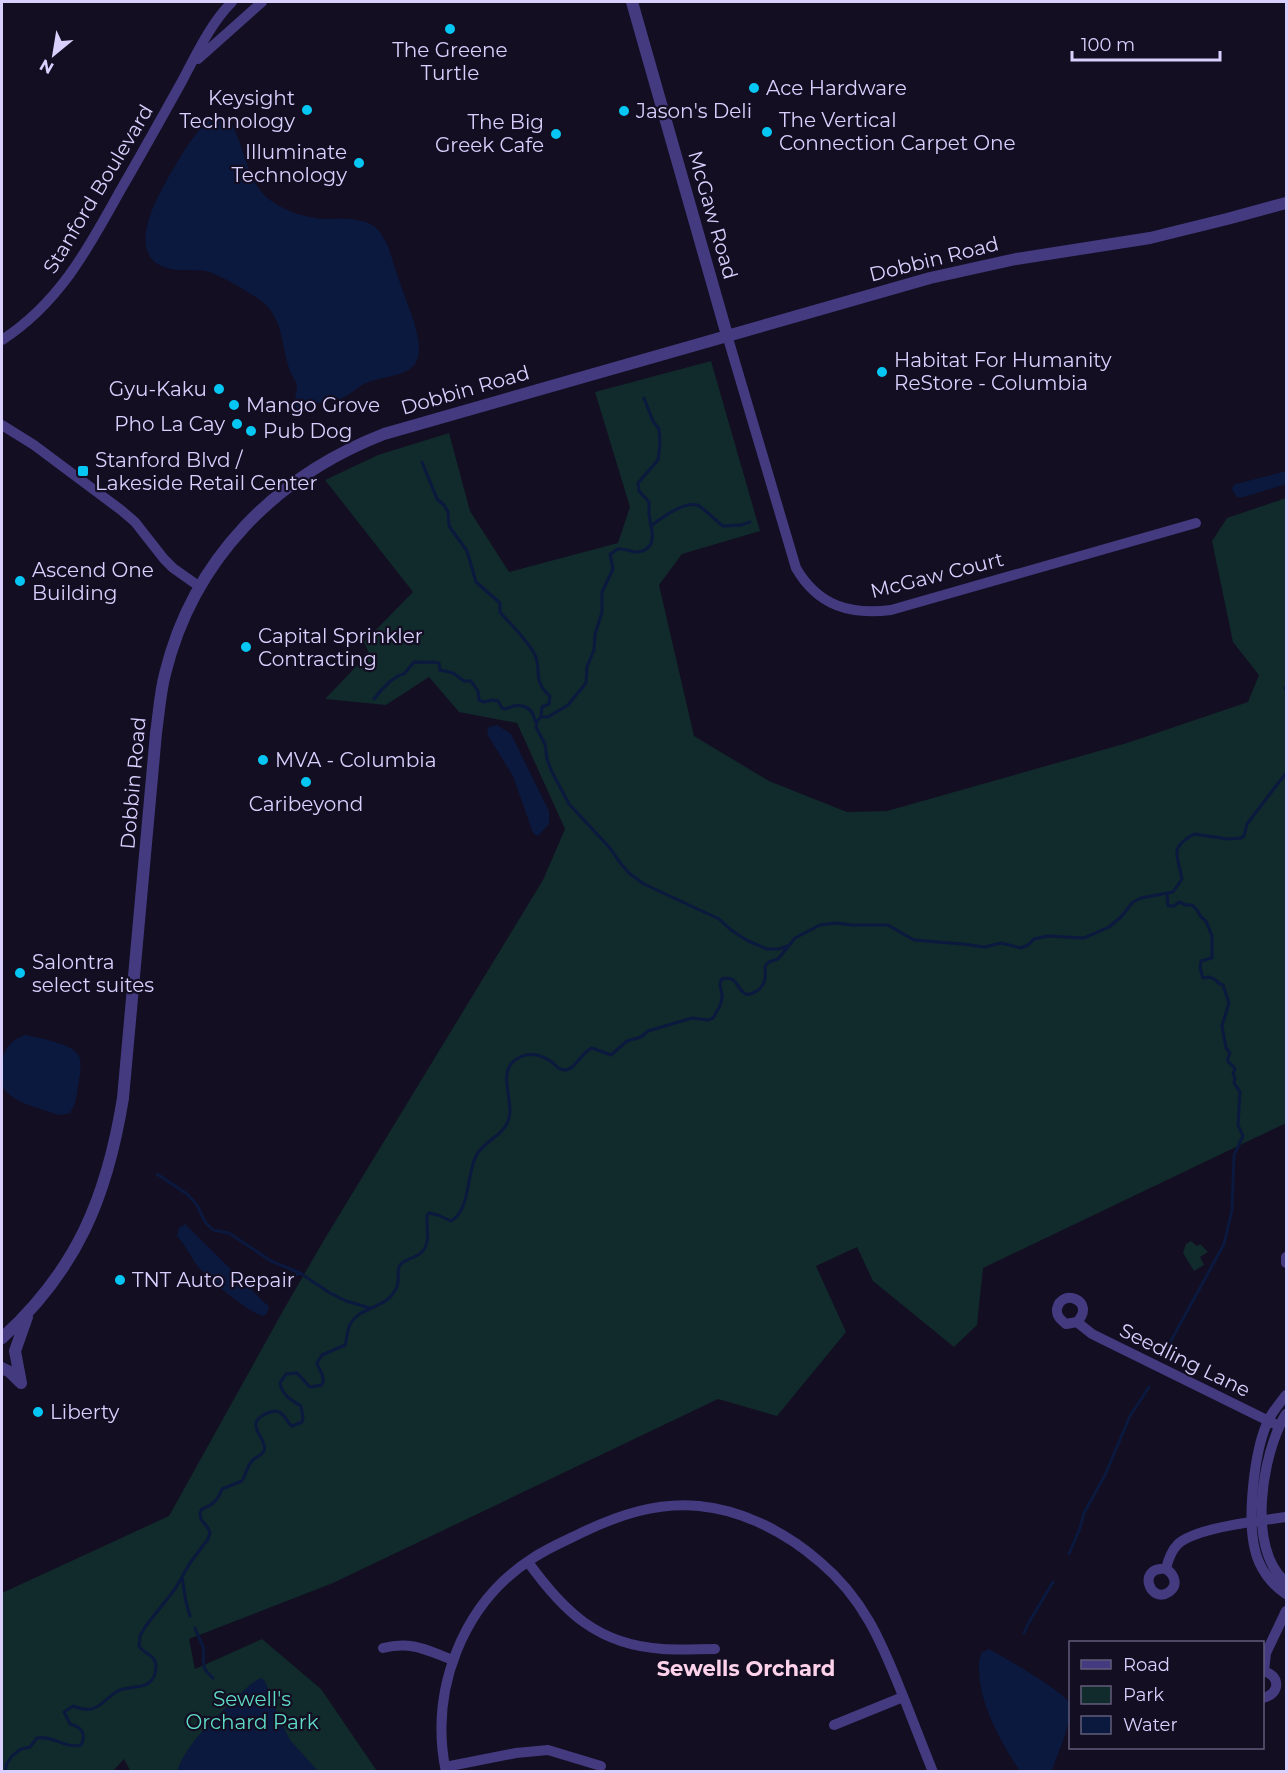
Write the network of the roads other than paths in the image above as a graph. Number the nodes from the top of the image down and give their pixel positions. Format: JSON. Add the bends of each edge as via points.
{"nodes":[{"id":1,"x":232,"y":2,"type":"edge"},
{"id":2,"x":262,"y":2,"type":"edge"},
{"id":3,"x":633,"y":2,"type":"edge"},
{"id":4,"x":188,"y":70,"type":"junction"},
{"id":5,"x":1287,"y":203,"type":"edge"},
{"id":6,"x":727,"y":335,"type":"junction"},
{"id":7,"x":2,"y":340,"type":"edge"},
{"id":8,"x":2,"y":425,"type":"edge"},
{"id":9,"x":1196,"y":523,"type":"dead end"},
{"id":10,"x":200,"y":587,"type":"junction"},
{"id":11,"x":1287,"y":1257,"type":"edge"},
{"id":12,"x":1287,"y":1263,"type":"edge"},
{"id":13,"x":28,"y":1312,"type":"junction"},
{"id":14,"x":1077,"y":1322,"type":"dead end"},
{"id":15,"x":2,"y":1338,"type":"edge"},
{"id":16,"x":2,"y":1368,"type":"edge"},
{"id":17,"x":1287,"y":1395,"type":"edge"},
{"id":18,"x":1287,"y":1414,"type":"edge"},
{"id":19,"x":1268,"y":1421,"type":"junction"},
{"id":20,"x":1279,"y":1426,"type":"junction"},
{"id":21,"x":1287,"y":1517,"type":"edge"},
{"id":22,"x":1256,"y":1522,"type":"junction"},
{"id":23,"x":528,"y":1562,"type":"junction"},
{"id":24,"x":1166,"y":1569,"type":"dead end"},
{"id":25,"x":1287,"y":1582,"type":"edge"},
{"id":26,"x":1287,"y":1594,"type":"edge"},
{"id":27,"x":1287,"y":1611,"type":"edge"},
{"id":28,"x":383,"y":1648,"type":"dead end"},
{"id":29,"x":715,"y":1649,"type":"dead end"},
{"id":30,"x":453,"y":1660,"type":"junction"},
{"id":31,"x":1264,"y":1665,"type":"edge"},
{"id":32,"x":1264,"y":1671,"type":"edge"},
{"id":33,"x":903,"y":1697,"type":"junction"},
{"id":34,"x":1264,"y":1698,"type":"edge"},
{"id":35,"x":834,"y":1725,"type":"dead end"},
{"id":36,"x":601,"y":1766,"type":"dead end"},
{"id":37,"x":446,"y":1769,"type":"edge"},
{"id":38,"x":933,"y":1772,"type":"edge"}],
"edges":[{"from":1,"to":4,"type":"street","name":"Stanford Boulevard"},
{"from":2,"to":4,"type":"street","name":"Stanford Boulevard"},
{"from":3,"to":6,"type":"street","name":"McGaw Road"},
{"from":4,"to":7,"type":"street","name":"Stanford Boulevard","via":[[81,259],[53,296]]},
{"from":5,"to":6,"type":"street","name":"Dobbin Road","via":[[1150,238],[1016,259],[930,278]]},
{"from":6,"to":9,"type":"street","name":"McGaw Court","via":[[796,568],[807,585],[837,606],[867,612],[891,610]]},
{"from":6,"to":10,"type":"street","name":"Dobbin Road","via":[[356,445],[305,474],[257,513]]},
{"from":8,"to":10,"type":"street","via":[[121,510],[173,568]]},
{"from":10,"to":13,"type":"street","name":"Dobbin Road","via":[[172,651],[161,699],[123,1098],[114,1149],[80,1240],[52,1284]]},
{"from":11,"to":12,"type":"street"},
{"from":13,"to":15,"type":"street","name":"Dobbin Road"},
{"from":13,"to":16,"type":"street","via":[[15,1351],[21,1383]]},
{"from":14,"to":19,"type":"street","name":"Seedling Lane","via":[[1092,1334]]},
{"from":17,"to":19,"type":"street"},
{"from":18,"to":20,"type":"street"},
{"from":19,"to":20,"type":"street","name":"Seedling Lane"},
{"from":19,"to":22,"type":"street","via":[[1257,1462]]},
{"from":20,"to":22,"type":"street"},
{"from":21,"to":22,"type":"street"},
{"from":22,"to":24,"type":"street","via":[[1196,1533],[1173,1551]]},
{"from":22,"to":25,"type":"street","via":[[1269,1559]]},
{"from":22,"to":26,"type":"street","via":[[1255,1550],[1260,1563]]},
{"from":23,"to":29,"type":"street","via":[[567,1610],[609,1637],[664,1649]]},
{"from":23,"to":30,"type":"street","via":[[493,1592],[477,1612]]},
{"from":23,"to":33,"type":"street","via":[[566,1540],[633,1511],[699,1506],[748,1518],[799,1545],[841,1581],[875,1630]]},
{"from":27,"to":31,"type":"street"},
{"from":28,"to":30,"type":"street","via":[[404,1644]]},
{"from":30,"to":37,"type":"street","via":[[441,1709]]},
{"from":32,"to":34,"type":"street","via":[[1273,1675],[1277,1687]]},
{"from":33,"to":35,"type":"street"},
{"from":33,"to":38,"type":"street"},
{"from":36,"to":37,"type":"street","via":[[548,1750]]}]}
